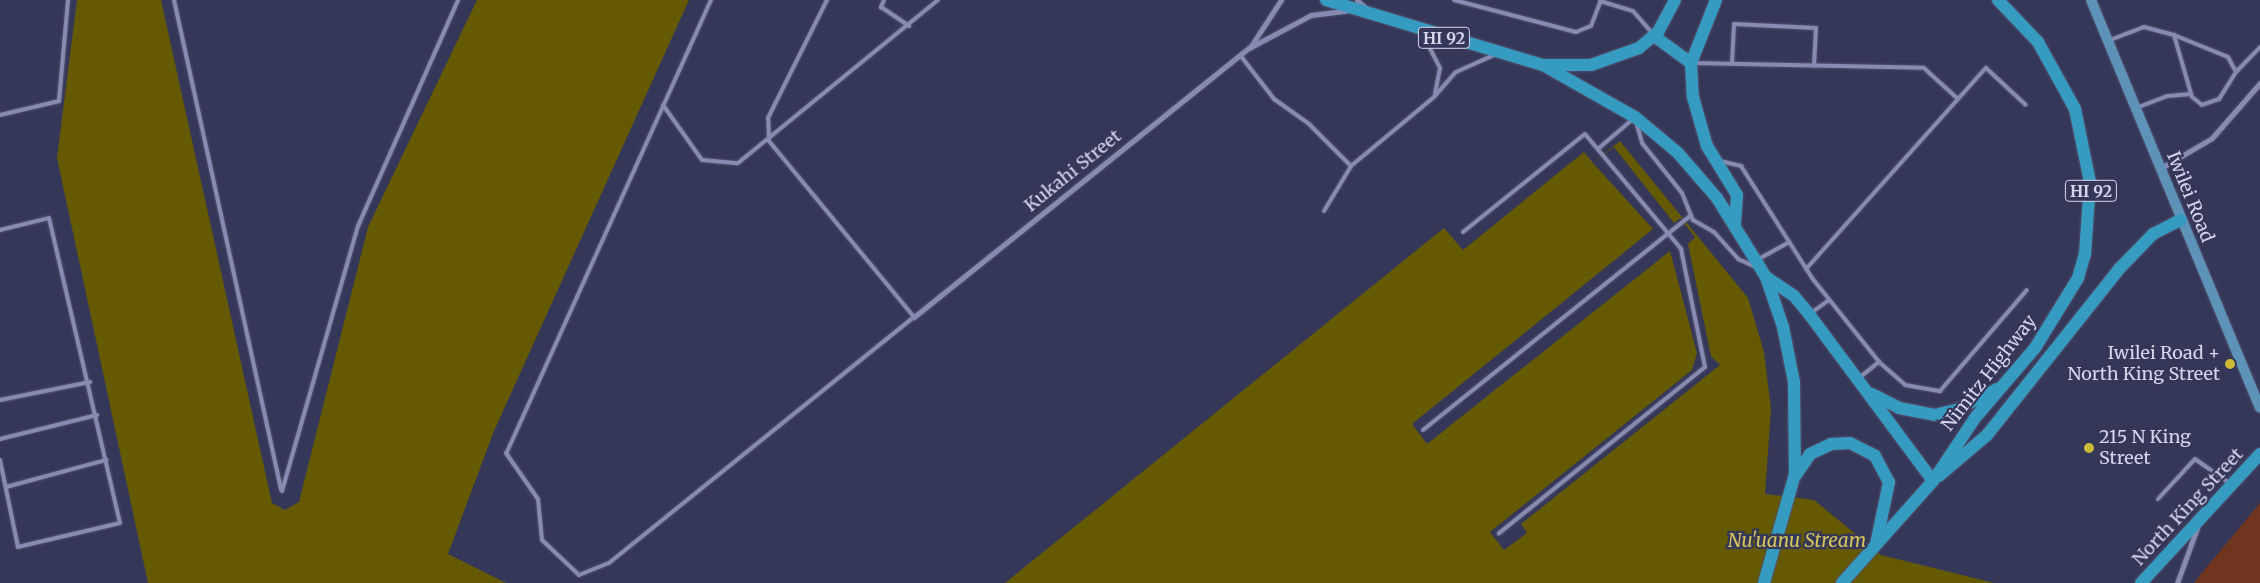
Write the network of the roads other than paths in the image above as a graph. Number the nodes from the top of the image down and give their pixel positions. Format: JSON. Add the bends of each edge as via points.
{"nodes":[{"id":1,"x":68,"y":0,"type":"edge"},
{"id":2,"x":174,"y":0,"type":"edge"},
{"id":3,"x":458,"y":0,"type":"edge"},
{"id":4,"x":711,"y":0,"type":"edge"},
{"id":5,"x":827,"y":0,"type":"edge"},
{"id":6,"x":884,"y":0,"type":"edge"},
{"id":7,"x":938,"y":0,"type":"edge"},
{"id":8,"x":1281,"y":0,"type":"edge"},
{"id":9,"x":1326,"y":0,"type":"edge"},
{"id":10,"x":1454,"y":0,"type":"edge"},
{"id":11,"x":1600,"y":0,"type":"edge"},
{"id":12,"x":1675,"y":0,"type":"edge"},
{"id":13,"x":1716,"y":0,"type":"edge"},
{"id":14,"x":1998,"y":0,"type":"edge"},
{"id":15,"x":2091,"y":0,"type":"edge"},
{"id":16,"x":1355,"y":5,"type":"edge"},
{"id":17,"x":909,"y":26,"type":"junction"},
{"id":18,"x":1421,"y":31,"type":"junction"},
{"id":19,"x":2174,"y":35,"type":"junction"},
{"id":20,"x":1654,"y":36,"type":"junction"},
{"id":21,"x":2108,"y":41,"type":"junction"},
{"id":22,"x":2260,"y":47,"type":"edge"},
{"id":23,"x":1250,"y":48,"type":"junction"},
{"id":24,"x":1497,"y":53,"type":"junction"},
{"id":25,"x":1240,"y":55,"type":"junction"},
{"id":26,"x":1691,"y":63,"type":"junction"},
{"id":27,"x":1732,"y":64,"type":"junction"},
{"id":28,"x":1543,"y":65,"type":"junction"},
{"id":29,"x":1814,"y":66,"type":"junction"},
{"id":30,"x":2236,"y":72,"type":"junction"},
{"id":31,"x":2260,"y":83,"type":"edge"},
{"id":32,"x":2191,"y":94,"type":"junction"},
{"id":33,"x":1434,"y":97,"type":"junction"},
{"id":34,"x":1958,"y":100,"type":"junction"},
{"id":35,"x":664,"y":104,"type":"junction"},
{"id":36,"x":2026,"y":106,"type":"dead end"},
{"id":37,"x":2136,"y":108,"type":"junction"},
{"id":38,"x":0,"y":115,"type":"edge"},
{"id":39,"x":1634,"y":118,"type":"junction"},
{"id":40,"x":768,"y":141,"type":"junction"},
{"id":41,"x":1599,"y":148,"type":"junction"},
{"id":42,"x":1715,"y":160,"type":"junction"},
{"id":43,"x":1351,"y":166,"type":"junction"},
{"id":44,"x":2161,"y":168,"type":"junction"},
{"id":45,"x":1324,"y":211,"type":"dead end"},
{"id":46,"x":1690,"y":216,"type":"junction"},
{"id":47,"x":2181,"y":220,"type":"junction"},
{"id":48,"x":1735,"y":223,"type":"junction"},
{"id":49,"x":0,"y":230,"type":"edge"},
{"id":50,"x":1463,"y":232,"type":"dead end"},
{"id":51,"x":1669,"y":232,"type":"junction"},
{"id":52,"x":1789,"y":242,"type":"junction"},
{"id":53,"x":1762,"y":269,"type":"junction"},
{"id":54,"x":1806,"y":269,"type":"junction"},
{"id":55,"x":2027,"y":290,"type":"dead end"},
{"id":56,"x":1829,"y":300,"type":"junction"},
{"id":57,"x":1809,"y":314,"type":"junction"},
{"id":58,"x":914,"y":317,"type":"junction"},
{"id":59,"x":1879,"y":362,"type":"junction"},
{"id":60,"x":1858,"y":379,"type":"junction"},
{"id":61,"x":90,"y":382,"type":"junction"},
{"id":62,"x":2005,"y":385,"type":"junction"},
{"id":63,"x":1868,"y":391,"type":"junction"},
{"id":64,"x":0,"y":400,"type":"edge"},
{"id":65,"x":2260,"y":407,"type":"edge"},
{"id":66,"x":97,"y":415,"type":"junction"},
{"id":67,"x":1422,"y":430,"type":"dead end"},
{"id":68,"x":0,"y":439,"type":"edge"},
{"id":69,"x":2260,"y":454,"type":"edge"},
{"id":70,"x":0,"y":460,"type":"edge"},
{"id":71,"x":106,"y":460,"type":"junction"},
{"id":72,"x":1794,"y":478,"type":"junction"},
{"id":73,"x":1933,"y":481,"type":"junction"},
{"id":74,"x":2231,"y":484,"type":"junction"},
{"id":75,"x":6,"y":487,"type":"junction"},
{"id":76,"x":2158,"y":499,"type":"dead end"},
{"id":77,"x":2200,"y":518,"type":"junction"},
{"id":78,"x":1499,"y":533,"type":"dead end"},
{"id":79,"x":1876,"y":546,"type":"junction"},
{"id":80,"x":1764,"y":583,"type":"edge"},
{"id":81,"x":1842,"y":583,"type":"edge"},
{"id":82,"x":2142,"y":583,"type":"edge"},
{"id":83,"x":2177,"y":583,"type":"edge"}],
"edges":[{"from":1,"to":38,"type":"lane","via":[[59,101]]},
{"from":2,"to":3,"type":"lane","via":[[282,491],[358,226]]},
{"from":4,"to":35,"type":"lane"},
{"from":5,"to":40,"type":"lane","via":[[768,118]]},
{"from":6,"to":17,"type":"lane","via":[[881,7]]},
{"from":7,"to":17,"type":"lane"},
{"from":8,"to":23,"type":"street","name":"Kukahi Street"},
{"from":9,"to":16,"type":"main road","number":"HI 92"},
{"from":10,"to":11,"type":"lane","via":[[1576,32],[1591,26]]},
{"from":11,"to":20,"type":"lane","via":[[1633,11]]},
{"from":12,"to":20,"type":"main road"},
{"from":13,"to":26,"type":"main road"},
{"from":14,"to":62,"type":"main road","name":"Nimitz Highway","number":"HI 92","via":[[2038,42],[2064,86],[2083,134],[2090,182],[2089,230],[2078,278],[2035,348]]},
{"from":15,"to":21,"type":"street","name":"Iwilei Road"},
{"from":16,"to":18,"type":"main road","number":"HI 92"},
{"from":16,"to":23,"type":"street","name":"Kukahi Street","via":[[1311,15]]},
{"from":17,"to":40,"type":"lane"},
{"from":18,"to":24,"type":"main road","number":"HI 92"},
{"from":18,"to":33,"type":"lane","via":[[1440,68]]},
{"from":19,"to":21,"type":"lane","via":[[2144,27]]},
{"from":19,"to":30,"type":"lane","via":[[2228,57]]},
{"from":19,"to":32,"type":"lane"},
{"from":20,"to":26,"type":"main road"},
{"from":20,"to":28,"type":"main road","via":[[1639,48],[1591,65]]},
{"from":21,"to":37,"type":"street","name":"Iwilei Road"},
{"from":22,"to":30,"type":"lane"},
{"from":23,"to":25,"type":"street","name":"Kukahi Street"},
{"from":24,"to":28,"type":"main road","number":"HI 92"},
{"from":24,"to":33,"type":"lane","via":[[1456,72]]},
{"from":25,"to":43,"type":"lane","via":[[1274,99],[1309,124]]},
{"from":25,"to":58,"type":"street","name":"Kukahi Street"},
{"from":26,"to":27,"type":"lane"},
{"from":26,"to":42,"type":"main road","via":[[1696,114]]},
{"from":27,"to":29,"type":"lane"},
{"from":27,"to":29,"type":"lane","via":[[1734,24],[1816,28]]},
{"from":28,"to":39,"type":"main road","number":"HI 92"},
{"from":29,"to":34,"type":"lane","via":[[1924,68]]},
{"from":30,"to":32,"type":"lane","via":[[2212,104],[2201,105]]},
{"from":31,"to":44,"type":"street","via":[[2212,138]]},
{"from":32,"to":37,"type":"lane","via":[[2168,96]]},
{"from":33,"to":43,"type":"lane"},
{"from":34,"to":36,"type":"lane","via":[[1986,68]]},
{"from":34,"to":54,"type":"lane"},
{"from":35,"to":40,"type":"lane","via":[[702,160],[738,163]]},
{"from":35,"to":58,"type":"lane","via":[[506,453],[538,499],[542,540],[579,575],[609,563]]},
{"from":37,"to":44,"type":"street","name":"Iwilei Road"},
{"from":39,"to":41,"type":"lane"},
{"from":39,"to":46,"type":"lane","via":[[1642,144],[1682,193]]},
{"from":39,"to":48,"type":"main road","number":"HI 92","via":[[1697,174]]},
{"from":40,"to":58,"type":"lane"},
{"from":41,"to":50,"type":"lane","via":[[1585,134]]},
{"from":41,"to":51,"type":"lane"},
{"from":42,"to":48,"type":"main road","via":[[1737,195]]},
{"from":42,"to":52,"type":"lane","via":[[1741,166]]},
{"from":43,"to":45,"type":"lane"},
{"from":44,"to":47,"type":"street","name":"Iwilei Road"},
{"from":46,"to":51,"type":"lane"},
{"from":46,"to":53,"type":"lane","via":[[1738,258]]},
{"from":47,"to":65,"type":"street","name":"Iwilei Road"},
{"from":47,"to":73,"type":"main road","via":[[2153,234],[2120,269],[1986,436]]},
{"from":48,"to":53,"type":"main road","number":"HI 92"},
{"from":49,"to":61,"type":"lane","via":[[50,218]]},
{"from":51,"to":67,"type":"lane"},
{"from":51,"to":78,"type":"lane","via":[[1681,249],[1705,366]]},
{"from":52,"to":53,"type":"lane"},
{"from":52,"to":54,"type":"lane"},
{"from":53,"to":57,"type":"main road","via":[[1794,296]]},
{"from":53,"to":72,"type":"main road","number":"HI 92","via":[[1783,327],[1794,382]]},
{"from":54,"to":56,"type":"lane"},
{"from":55,"to":59,"type":"lane","via":[[1940,391],[1906,385]]},
{"from":56,"to":57,"type":"lane"},
{"from":56,"to":59,"type":"lane"},
{"from":57,"to":60,"type":"main road"},
{"from":59,"to":60,"type":"lane"},
{"from":60,"to":63,"type":"main road"},
{"from":61,"to":64,"type":"lane"},
{"from":61,"to":66,"type":"lane"},
{"from":62,"to":63,"type":"main road","via":[[1956,410],[1934,415],[1900,408]]},
{"from":62,"to":73,"type":"main road","name":"Nimitz Highway","number":"HI 92","via":[[1946,456]]},
{"from":63,"to":73,"type":"main road"},
{"from":66,"to":68,"type":"lane"},
{"from":66,"to":71,"type":"lane"},
{"from":69,"to":74,"type":"main road","name":"North King Street"},
{"from":70,"to":75,"type":"lane"},
{"from":71,"to":75,"type":"lane"},
{"from":71,"to":75,"type":"lane","via":[[120,523],[18,547]]},
{"from":72,"to":79,"type":"main road","via":[[1810,454],[1831,444],[1850,443],[1875,456],[1889,482]]},
{"from":72,"to":80,"type":"main road","number":"HI 92"},
{"from":73,"to":79,"type":"main road","name":"Nimitz Highway","number":"HI 92"},
{"from":74,"to":76,"type":"lane","via":[[2195,459]]},
{"from":74,"to":77,"type":"main road","name":"North King Street"},
{"from":77,"to":82,"type":"main road","name":"North King Street"},
{"from":77,"to":83,"type":"street"},
{"from":79,"to":81,"type":"main road","name":"Nimitz Highway","number":"HI 92"}]}
